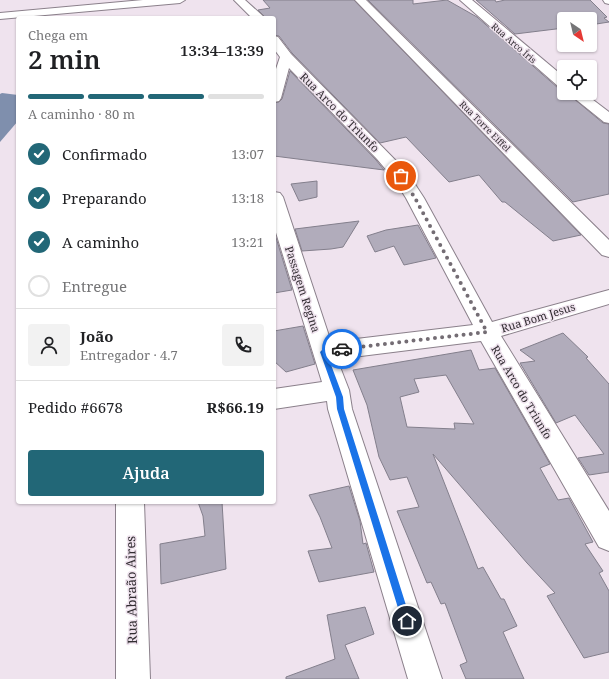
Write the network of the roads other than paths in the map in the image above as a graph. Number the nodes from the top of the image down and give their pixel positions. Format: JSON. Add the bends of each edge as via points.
{"nodes":[{"id":1,"x":180,"y":0,"type":"edge"},
{"id":2,"x":239,"y":0,"type":"edge"},
{"id":3,"x":360,"y":0,"type":"edge"},
{"id":4,"x":465,"y":0,"type":"edge"},
{"id":5,"x":0,"y":16,"type":"edge"},
{"id":6,"x":257,"y":16,"type":"edge"},
{"id":7,"x":277,"y":45,"type":"edge"},
{"id":8,"x":276,"y":63,"type":"edge"},
{"id":9,"x":557,"y":78,"type":"edge"},
{"id":10,"x":585,"y":100,"type":"edge"},
{"id":11,"x":609,"y":118,"type":"edge"},
{"id":12,"x":276,"y":202,"type":"edge"},
{"id":13,"x":609,"y":251,"type":"edge"},
{"id":14,"x":609,"y":297,"type":"edge"},
{"id":15,"x":487,"y":332,"type":"junction"},
{"id":16,"x":323,"y":352,"type":"junction"},
{"id":17,"x":337,"y":390,"type":"junction"},
{"id":18,"x":276,"y":399,"type":"edge"},
{"id":19,"x":130,"y":504,"type":"edge"},
{"id":20,"x":609,"y":537,"type":"edge"},
{"id":21,"x":133,"y":679,"type":"edge"},
{"id":22,"x":425,"y":679,"type":"edge"}],
"edges":[{"from":1,"to":5,"type":"street"},
{"from":2,"to":6,"type":"street"},
{"from":3,"to":13,"type":"street","name":"Rua Torre Eiffel"},
{"from":4,"to":9,"type":"street","name":"Rua Arco Íris"},
{"from":7,"to":8,"type":"street"},
{"from":7,"to":15,"type":"street","name":"Rua Arco do Triunfo","via":[[401,176]]},
{"from":10,"to":11,"type":"street"},
{"from":12,"to":16,"type":"street","name":"Passagem Regina"},
{"from":14,"to":15,"type":"street","name":"Rua Bom Jesus"},
{"from":15,"to":16,"type":"street","name":"Rua Bom Jesus"},
{"from":15,"to":20,"type":"street","name":"Rua Arco do Triunfo"},
{"from":16,"to":17,"type":"street","name":"Passagem Regina"},
{"from":17,"to":18,"type":"street"},
{"from":17,"to":22,"type":"street","name":"Passagem Regina","via":[[340,409]]},
{"from":19,"to":21,"type":"street","name":"Rua Abraão Aires"}]}
